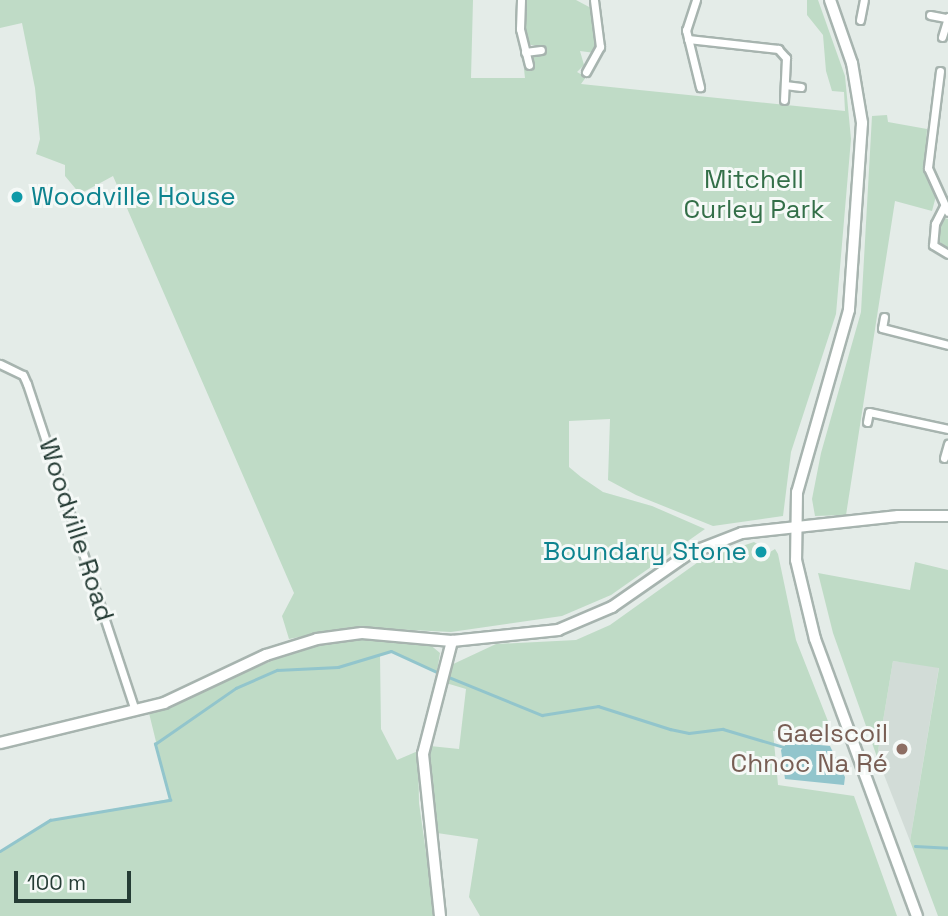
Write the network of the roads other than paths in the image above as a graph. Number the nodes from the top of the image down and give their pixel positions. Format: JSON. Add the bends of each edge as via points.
{"nodes":[{"id":1,"x":521,"y":0,"type":"edge"},
{"id":2,"x":594,"y":0,"type":"edge"},
{"id":3,"x":696,"y":0,"type":"edge"},
{"id":4,"x":830,"y":0,"type":"edge"},
{"id":5,"x":864,"y":0,"type":"edge"},
{"id":6,"x":930,"y":15,"type":"dead end"},
{"id":7,"x":947,"y":18,"type":"edge"},
{"id":8,"x":860,"y":20,"type":"dead end"},
{"id":9,"x":942,"y":37,"type":"dead end"},
{"id":10,"x":688,"y":39,"type":"junction"},
{"id":11,"x":541,"y":50,"type":"dead end"},
{"id":12,"x":525,"y":52,"type":"junction"},
{"id":13,"x":583,"y":57,"type":"dead end"},
{"id":14,"x":592,"y":63,"type":"junction"},
{"id":15,"x":528,"y":65,"type":"dead end"},
{"id":16,"x":940,"y":71,"type":"dead end"},
{"id":17,"x":586,"y":72,"type":"dead end"},
{"id":18,"x":785,"y":85,"type":"junction"},
{"id":19,"x":699,"y":87,"type":"dead end"},
{"id":20,"x":801,"y":87,"type":"dead end"},
{"id":21,"x":784,"y":100,"type":"dead end"},
{"id":22,"x":946,"y":209,"type":"edge"},
{"id":23,"x":948,"y":254,"type":"edge"},
{"id":24,"x":884,"y":317,"type":"dead end"},
{"id":25,"x":948,"y":345,"type":"edge"},
{"id":26,"x":0,"y":364,"type":"edge"},
{"id":27,"x":867,"y":422,"type":"dead end"},
{"id":28,"x":948,"y":429,"type":"edge"},
{"id":29,"x":948,"y":444,"type":"edge"},
{"id":30,"x":944,"y":458,"type":"dead end"},
{"id":31,"x":948,"y":516,"type":"edge"},
{"id":32,"x":794,"y":526,"type":"junction"},
{"id":33,"x":452,"y":641,"type":"junction"},
{"id":34,"x":135,"y":711,"type":"junction"},
{"id":35,"x":0,"y":743,"type":"edge"},
{"id":36,"x":440,"y":916,"type":"edge"},
{"id":37,"x":917,"y":916,"type":"edge"}],
"edges":[{"from":1,"to":12,"type":"street"},
{"from":2,"to":14,"type":"street","via":[[601,33]]},
{"from":3,"to":10,"type":"street","via":[[687,19]]},
{"from":4,"to":32,"type":"street","via":[[858,86],[860,158],[849,310],[807,451]]},
{"from":5,"to":8,"type":"street"},
{"from":6,"to":7,"type":"street"},
{"from":7,"to":9,"type":"street"},
{"from":10,"to":18,"type":"street","via":[[778,49],[786,58]]},
{"from":10,"to":19,"type":"street"},
{"from":11,"to":12,"type":"street"},
{"from":12,"to":15,"type":"street"},
{"from":13,"to":14,"type":"street"},
{"from":14,"to":17,"type":"street"},
{"from":16,"to":22,"type":"street","via":[[928,168]]},
{"from":18,"to":20,"type":"street"},
{"from":18,"to":21,"type":"street"},
{"from":22,"to":23,"type":"street","via":[[935,224],[933,245]]},
{"from":24,"to":25,"type":"street","via":[[882,328]]},
{"from":26,"to":34,"type":"street","name":"Woodville Road","via":[[23,374],[27,384]]},
{"from":27,"to":28,"type":"street","via":[[869,412]]},
{"from":29,"to":30,"type":"street"},
{"from":31,"to":32,"type":"street"},
{"from":32,"to":33,"type":"street","via":[[742,533],[698,548],[612,607],[569,627]]},
{"from":32,"to":37,"type":"street","via":[[806,611]]},
{"from":33,"to":34,"type":"street","via":[[362,634],[317,639]]},
{"from":33,"to":36,"type":"street","via":[[423,754]]},
{"from":34,"to":35,"type":"street"}]}
